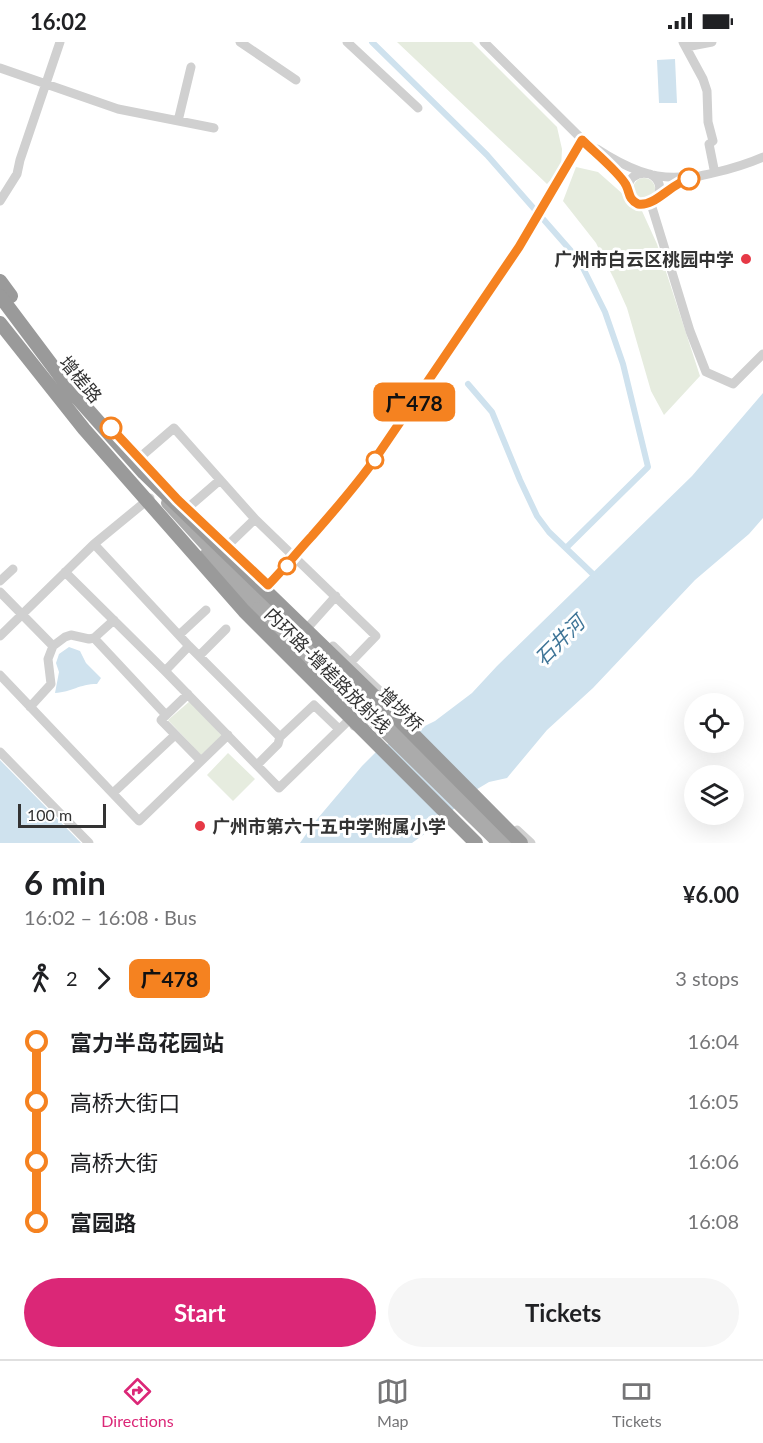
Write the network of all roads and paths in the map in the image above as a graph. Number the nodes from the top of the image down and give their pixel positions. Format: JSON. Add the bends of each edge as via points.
{"nodes":[{"id":1,"x":60,"y":42,"type":"edge"},
{"id":2,"x":240,"y":42,"type":"edge"},
{"id":3,"x":347,"y":42,"type":"edge"},
{"id":4,"x":484,"y":42,"type":"edge"},
{"id":5,"x":712,"y":42,"type":"edge"},
{"id":6,"x":684,"y":44,"type":"edge"},
{"id":7,"x":0,"y":68,"type":"edge"},
{"id":8,"x":191,"y":68,"type":"dead end"},
{"id":9,"x":296,"y":80,"type":"dead end"},
{"id":10,"x":46,"y":84,"type":"junction"},
{"id":11,"x":418,"y":108,"type":"dead end"},
{"id":12,"x":178,"y":121,"type":"junction"},
{"id":13,"x":214,"y":128,"type":"dead end"},
{"id":14,"x":582,"y":140,"type":"junction"},
{"id":15,"x":763,"y":152,"type":"edge"},
{"id":16,"x":763,"y":157,"type":"edge"},
{"id":17,"x":714,"y":169,"type":"junction"},
{"id":18,"x":647,"y":173,"type":"junction"},
{"id":19,"x":627,"y":188,"type":"junction"},
{"id":20,"x":0,"y":201,"type":"edge"},
{"id":21,"x":654,"y":201,"type":"junction"},
{"id":22,"x":0,"y":281,"type":"edge"},
{"id":23,"x":0,"y":287,"type":"edge"},
{"id":24,"x":0,"y":296,"type":"edge"},
{"id":25,"x":0,"y":303,"type":"edge"},
{"id":26,"x":0,"y":315,"type":"edge"},
{"id":27,"x":0,"y":323,"type":"edge"},
{"id":28,"x":0,"y":331,"type":"edge"},
{"id":29,"x":763,"y":354,"type":"edge"},
{"id":30,"x":65,"y":373,"type":"junction"},
{"id":31,"x":79,"y":407,"type":"junction"},
{"id":32,"x":74,"y":425,"type":"junction"},
{"id":33,"x":138,"y":459,"type":"junction"},
{"id":34,"x":105,"y":460,"type":"junction"},
{"id":35,"x":125,"y":467,"type":"junction"},
{"id":36,"x":140,"y":474,"type":"junction"},
{"id":37,"x":156,"y":478,"type":"junction"},
{"id":38,"x":220,"y":480,"type":"junction"},
{"id":39,"x":148,"y":500,"type":"junction"},
{"id":40,"x":183,"y":510,"type":"junction"},
{"id":41,"x":255,"y":519,"type":"junction"},
{"id":42,"x":94,"y":544,"type":"junction"},
{"id":43,"x":227,"y":546,"type":"junction"},
{"id":44,"x":296,"y":557,"type":"junction"},
{"id":45,"x":200,"y":567,"type":"junction"},
{"id":46,"x":13,"y":569,"type":"dead end"},
{"id":47,"x":65,"y":572,"type":"junction"},
{"id":48,"x":226,"y":577,"type":"junction"},
{"id":49,"x":0,"y":581,"type":"edge"},
{"id":50,"x":268,"y":585,"type":"junction"},
{"id":51,"x":0,"y":592,"type":"edge"},
{"id":52,"x":336,"y":596,"type":"junction"},
{"id":53,"x":261,"y":605,"type":"junction"},
{"id":54,"x":206,"y":610,"type":"dead end"},
{"id":55,"x":22,"y":615,"type":"junction"},
{"id":56,"x":114,"y":620,"type":"junction"},
{"id":57,"x":310,"y":625,"type":"junction"},
{"id":58,"x":226,"y":629,"type":"dead end"},
{"id":59,"x":179,"y":635,"type":"junction"},
{"id":60,"x":0,"y":636,"type":"edge"},
{"id":61,"x":94,"y":638,"type":"junction"},
{"id":62,"x":53,"y":646,"type":"junction"},
{"id":63,"x":189,"y":646,"type":"junction"},
{"id":64,"x":339,"y":652,"type":"junction"},
{"id":65,"x":200,"y":656,"type":"junction"},
{"id":66,"x":350,"y":663,"type":"junction"},
{"id":67,"x":165,"y":670,"type":"junction"},
{"id":68,"x":0,"y":675,"type":"edge"},
{"id":69,"x":309,"y":683,"type":"junction"},
{"id":70,"x":188,"y":694,"type":"junction"},
{"id":71,"x":322,"y":697,"type":"junction"},
{"id":72,"x":30,"y":706,"type":"junction"},
{"id":73,"x":166,"y":715,"type":"junction"},
{"id":74,"x":348,"y":721,"type":"junction"},
{"id":75,"x":339,"y":729,"type":"junction"},
{"id":76,"x":176,"y":735,"type":"junction"},
{"id":77,"x":228,"y":735,"type":"junction"},
{"id":78,"x":280,"y":737,"type":"junction"},
{"id":79,"x":0,"y":752,"type":"edge"},
{"id":80,"x":201,"y":761,"type":"junction"},
{"id":81,"x":257,"y":765,"type":"junction"},
{"id":82,"x":113,"y":794,"type":"junction"},
{"id":83,"x":89,"y":843,"type":"edge"},
{"id":84,"x":476,"y":843,"type":"edge"},
{"id":85,"x":485,"y":843,"type":"edge"},
{"id":86,"x":498,"y":843,"type":"edge"},
{"id":87,"x":511,"y":843,"type":"edge"},
{"id":88,"x":520,"y":843,"type":"edge"},
{"id":89,"x":531,"y":843,"type":"edge"}],
"edges":[{"from":1,"to":10,"type":"street"},
{"from":2,"to":9,"type":"street"},
{"from":3,"to":11,"type":"street"},
{"from":4,"to":14,"type":"street"},
{"from":5,"to":6,"type":"street"},
{"from":6,"to":17,"type":"street","via":[[707,91],[713,141],[708,144]]},
{"from":7,"to":10,"type":"street"},
{"from":8,"to":12,"type":"street"},
{"from":10,"to":12,"type":"street","via":[[118,109]]},
{"from":10,"to":20,"type":"street","via":[[17,174]]},
{"from":12,"to":13,"type":"street"},
{"from":14,"to":18,"type":"street","via":[[619,163]]},
{"from":14,"to":19,"type":"street"},
{"from":14,"to":44,"type":"street","via":[[519,247],[375,459]]},
{"from":15,"to":17,"type":"street"},
{"from":16,"to":21,"type":"street","via":[[683,181]]},
{"from":17,"to":18,"type":"street","via":[[677,177]]},
{"from":18,"to":19,"type":"street","via":[[635,175]]},
{"from":18,"to":21,"type":"street","via":[[659,183]]},
{"from":19,"to":21,"type":"street","via":[[635,203]]},
{"from":21,"to":29,"type":"street","via":[[690,331],[706,372],[733,384]]},
{"from":22,"to":31,"type":"highway","bridge":true,"via":[[63,369]]},
{"from":23,"to":30,"type":"main road"},
{"from":24,"to":31,"type":"highway","name":"增槎路","bridge":true},
{"from":25,"to":30,"type":"main road","name":"增槎路"},
{"from":26,"to":31,"type":"main road","name":"增槎路"},
{"from":27,"to":84,"type":"highway","name":"内环路-增槎路放射线","bridge":true,"via":[[84,429],[244,611]]},
{"from":28,"to":32,"type":"main road"},
{"from":30,"to":33,"type":"main road"},
{"from":30,"to":36,"type":"main road","name":"增槎路"},
{"from":31,"to":32,"type":"main road"},
{"from":31,"to":35,"type":"main road","name":"增槎路"},
{"from":31,"to":88,"type":"highway","name":"内环路-增槎路放射线","bridge":true},
{"from":32,"to":34,"type":"main road"},
{"from":33,"to":37,"type":"main road"},
{"from":33,"to":38,"type":"street","via":[[174,428]]},
{"from":34,"to":35,"type":"main road"},
{"from":34,"to":39,"type":"main road"},
{"from":35,"to":39,"type":"main road","name":"增槎路"},
{"from":36,"to":37,"type":"main road"},
{"from":36,"to":40,"type":"main road","name":"增槎路"},
{"from":37,"to":40,"type":"main road"},
{"from":38,"to":40,"type":"street"},
{"from":38,"to":41,"type":"street"},
{"from":39,"to":42,"type":"street"},
{"from":39,"to":45,"type":"main road"},
{"from":39,"to":48,"type":"main road","name":"增槎路"},
{"from":40,"to":43,"type":"street"},
{"from":40,"to":53,"type":"main road","name":"增槎路"},
{"from":41,"to":43,"type":"street"},
{"from":41,"to":44,"type":"street"},
{"from":42,"to":47,"type":"street"},
{"from":42,"to":59,"type":"street"},
{"from":43,"to":50,"type":"street"},
{"from":44,"to":50,"type":"street"},
{"from":44,"to":52,"type":"street"},
{"from":45,"to":48,"type":"main road"},
{"from":45,"to":69,"type":"street"},
{"from":46,"to":49,"type":"street"},
{"from":47,"to":55,"type":"street"},
{"from":47,"to":56,"type":"street"},
{"from":48,"to":53,"type":"main road","name":"增槎路"},
{"from":50,"to":57,"type":"street"},
{"from":51,"to":55,"type":"street"},
{"from":52,"to":57,"type":"street"},
{"from":52,"to":66,"type":"street","via":[[376,636]]},
{"from":53,"to":86,"type":"main road","name":"增埗桥","bridge":true},
{"from":53,"to":87,"type":"main road","name":"增埗桥","bridge":true},
{"from":54,"to":59,"type":"street"},
{"from":55,"to":60,"type":"street"},
{"from":55,"to":62,"type":"street"},
{"from":56,"to":61,"type":"street"},
{"from":56,"to":67,"type":"street"},
{"from":57,"to":64,"type":"street"},
{"from":58,"to":65,"type":"street"},
{"from":59,"to":63,"type":"street"},
{"from":61,"to":62,"type":"street","via":[[71,635]]},
{"from":61,"to":73,"type":"street"},
{"from":62,"to":72,"type":"street","via":[[48,659],[51,684]]},
{"from":63,"to":65,"type":"street"},
{"from":63,"to":67,"type":"street"},
{"from":64,"to":66,"type":"street"},
{"from":64,"to":69,"type":"street"},
{"from":65,"to":78,"type":"street"},
{"from":66,"to":71,"type":"street","via":[[349,681],[341,693]]},
{"from":66,"to":74,"type":"street","via":[[385,696],[386,704],[366,723],[354,726]]},
{"from":67,"to":70,"type":"street"},
{"from":68,"to":72,"type":"street"},
{"from":69,"to":71,"type":"street"},
{"from":70,"to":73,"type":"street"},
{"from":70,"to":77,"type":"street"},
{"from":71,"to":74,"type":"street"},
{"from":72,"to":82,"type":"street"},
{"from":73,"to":76,"type":"street","via":[[161,720]]},
{"from":74,"to":75,"type":"street"},
{"from":75,"to":78,"type":"street","via":[[314,705]]},
{"from":75,"to":81,"type":"street","via":[[279,789]]},
{"from":76,"to":80,"type":"street"},
{"from":76,"to":82,"type":"street"},
{"from":77,"to":80,"type":"street"},
{"from":77,"to":81,"type":"street"},
{"from":78,"to":81,"type":"street"},
{"from":79,"to":83,"type":"street"},
{"from":80,"to":82,"type":"street","via":[[139,820]]},
{"from":85,"to":89,"type":"street","via":[[511,827]]}]}
